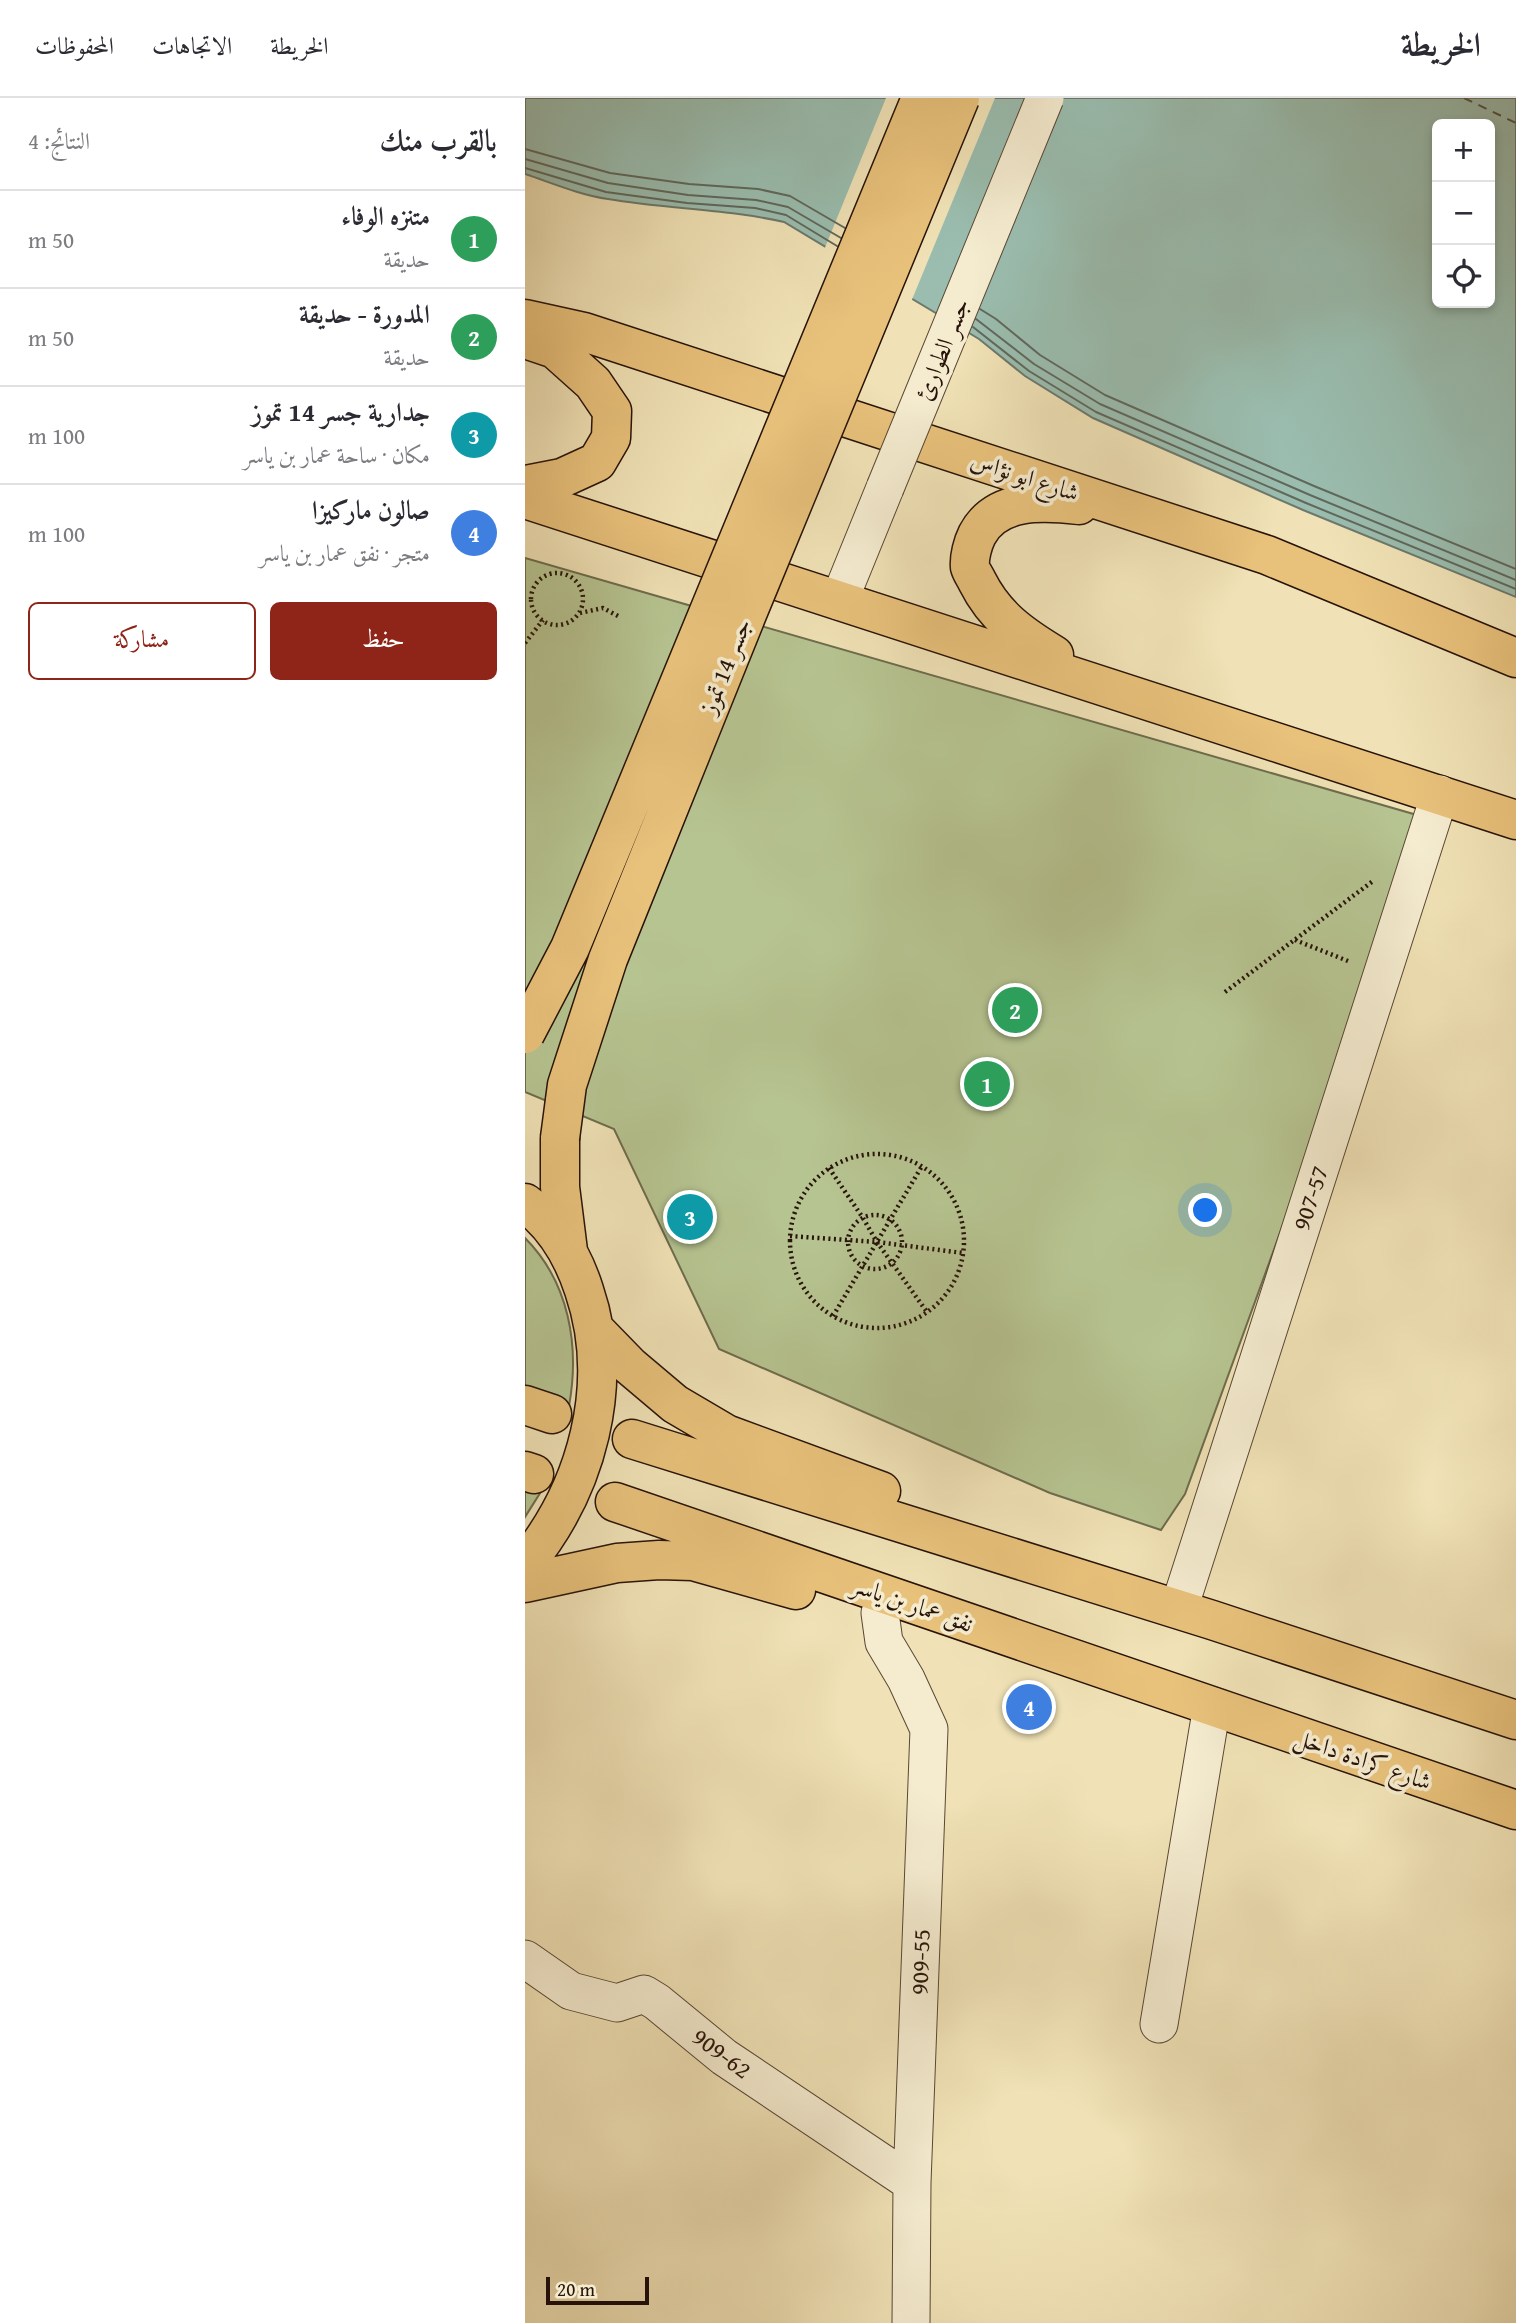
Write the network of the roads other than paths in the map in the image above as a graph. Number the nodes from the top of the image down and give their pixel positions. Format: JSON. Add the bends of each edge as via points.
{"nodes":[{"id":1,"x":921,"y":98,"type":"edge"},
{"id":2,"x":960,"y":98,"type":"edge"},
{"id":3,"x":1045,"y":98,"type":"edge"},
{"id":4,"x":525,"y":319,"type":"edge"},
{"id":5,"x":525,"y":338,"type":"edge"},
{"id":6,"x":525,"y":485,"type":"edge"},
{"id":7,"x":525,"y":499,"type":"edge"},
{"id":8,"x":1267,"y":555,"type":"junction"},
{"id":9,"x":839,"y":601,"type":"junction"},
{"id":10,"x":1516,"y":658,"type":"edge"},
{"id":11,"x":1248,"y":731,"type":"junction"},
{"id":12,"x":1440,"y":794,"type":"junction"},
{"id":13,"x":1516,"y":820,"type":"edge"},
{"id":14,"x":525,"y":1034,"type":"edge"},
{"id":15,"x":525,"y":1203,"type":"edge"},
{"id":16,"x":568,"y":1251,"type":"junction"},
{"id":17,"x":595,"y":1330,"type":"junction"},
{"id":18,"x":632,"y":1439,"type":"dead end"},
{"id":19,"x":615,"y":1502,"type":"dead end"},
{"id":20,"x":525,"y":1564,"type":"edge"},
{"id":21,"x":525,"y":1583,"type":"edge"},
{"id":22,"x":1197,"y":1611,"type":"junction"},
{"id":23,"x":880,"y":1613,"type":"junction"},
{"id":24,"x":1212,"y":1706,"type":"junction"},
{"id":25,"x":1516,"y":1720,"type":"edge"},
{"id":26,"x":1516,"y":1810,"type":"edge"},
{"id":27,"x":525,"y":1959,"type":"edge"},
{"id":28,"x":1159,"y":2024,"type":"dead end"},
{"id":29,"x":912,"y":2183,"type":"junction"},
{"id":30,"x":911,"y":2323,"type":"edge"}],
"edges":[{"from":1,"to":14,"type":"main road","name":"جسر 14 تموز","bridge":true,"via":[[571,948]]},
{"from":2,"to":16,"type":"main road","name":"جسر 14 تموز","bridge":true,"via":[[608,959],[567,1085],[560,1186]]},
{"from":3,"to":9,"type":"street","name":"جسر الطوارئ","bridge":true},
{"from":4,"to":8,"type":"main road","name":"شارع ابو نؤاس","via":[[584,332]]},
{"from":5,"to":6,"type":"main road","via":[[555,349],[593,383],[611,411],[611,438],[597,462],[562,478]]},
{"from":7,"to":9,"type":"main road"},
{"from":8,"to":10,"type":"main road","name":"شارع ابو نؤاس"},
{"from":8,"to":11,"type":"main road","via":[[1091,507],[1045,501],[1002,510],[984,522],[973,544],[970,567],[984,596],[1014,630],[1067,663]]},
{"from":9,"to":11,"type":"main road"},
{"from":11,"to":12,"type":"main road"},
{"from":12,"to":13,"type":"main road"},
{"from":12,"to":22,"type":"street","name":"907-57","via":[[1381,975]]},
{"from":15,"to":16,"type":"main road"},
{"from":16,"to":17,"type":"main road"},
{"from":17,"to":20,"type":"main road","via":[[597,1387],[588,1444],[567,1498]]},
{"from":17,"to":22,"type":"main road","via":[[675,1404],[726,1434]]},
{"from":18,"to":22,"type":"main road"},
{"from":19,"to":24,"type":"main road","name":"نفق عمار بن ياسر"},
{"from":21,"to":23,"type":"main road","via":[[617,1563],[694,1561]]},
{"from":22,"to":25,"type":"main road"},
{"from":23,"to":24,"type":"main road"},
{"from":23,"to":29,"type":"street","name":"909-55","via":[[884,1642],[929,1729]]},
{"from":24,"to":26,"type":"main road","name":"شارع كرادة داخل"},
{"from":24,"to":28,"type":"street"},
{"from":27,"to":29,"type":"street","name":"909-62","via":[[571,1992],[617,2003],[643,1994],[657,2002],[724,2057]]},
{"from":29,"to":30,"type":"street","name":"909-55"}]}
